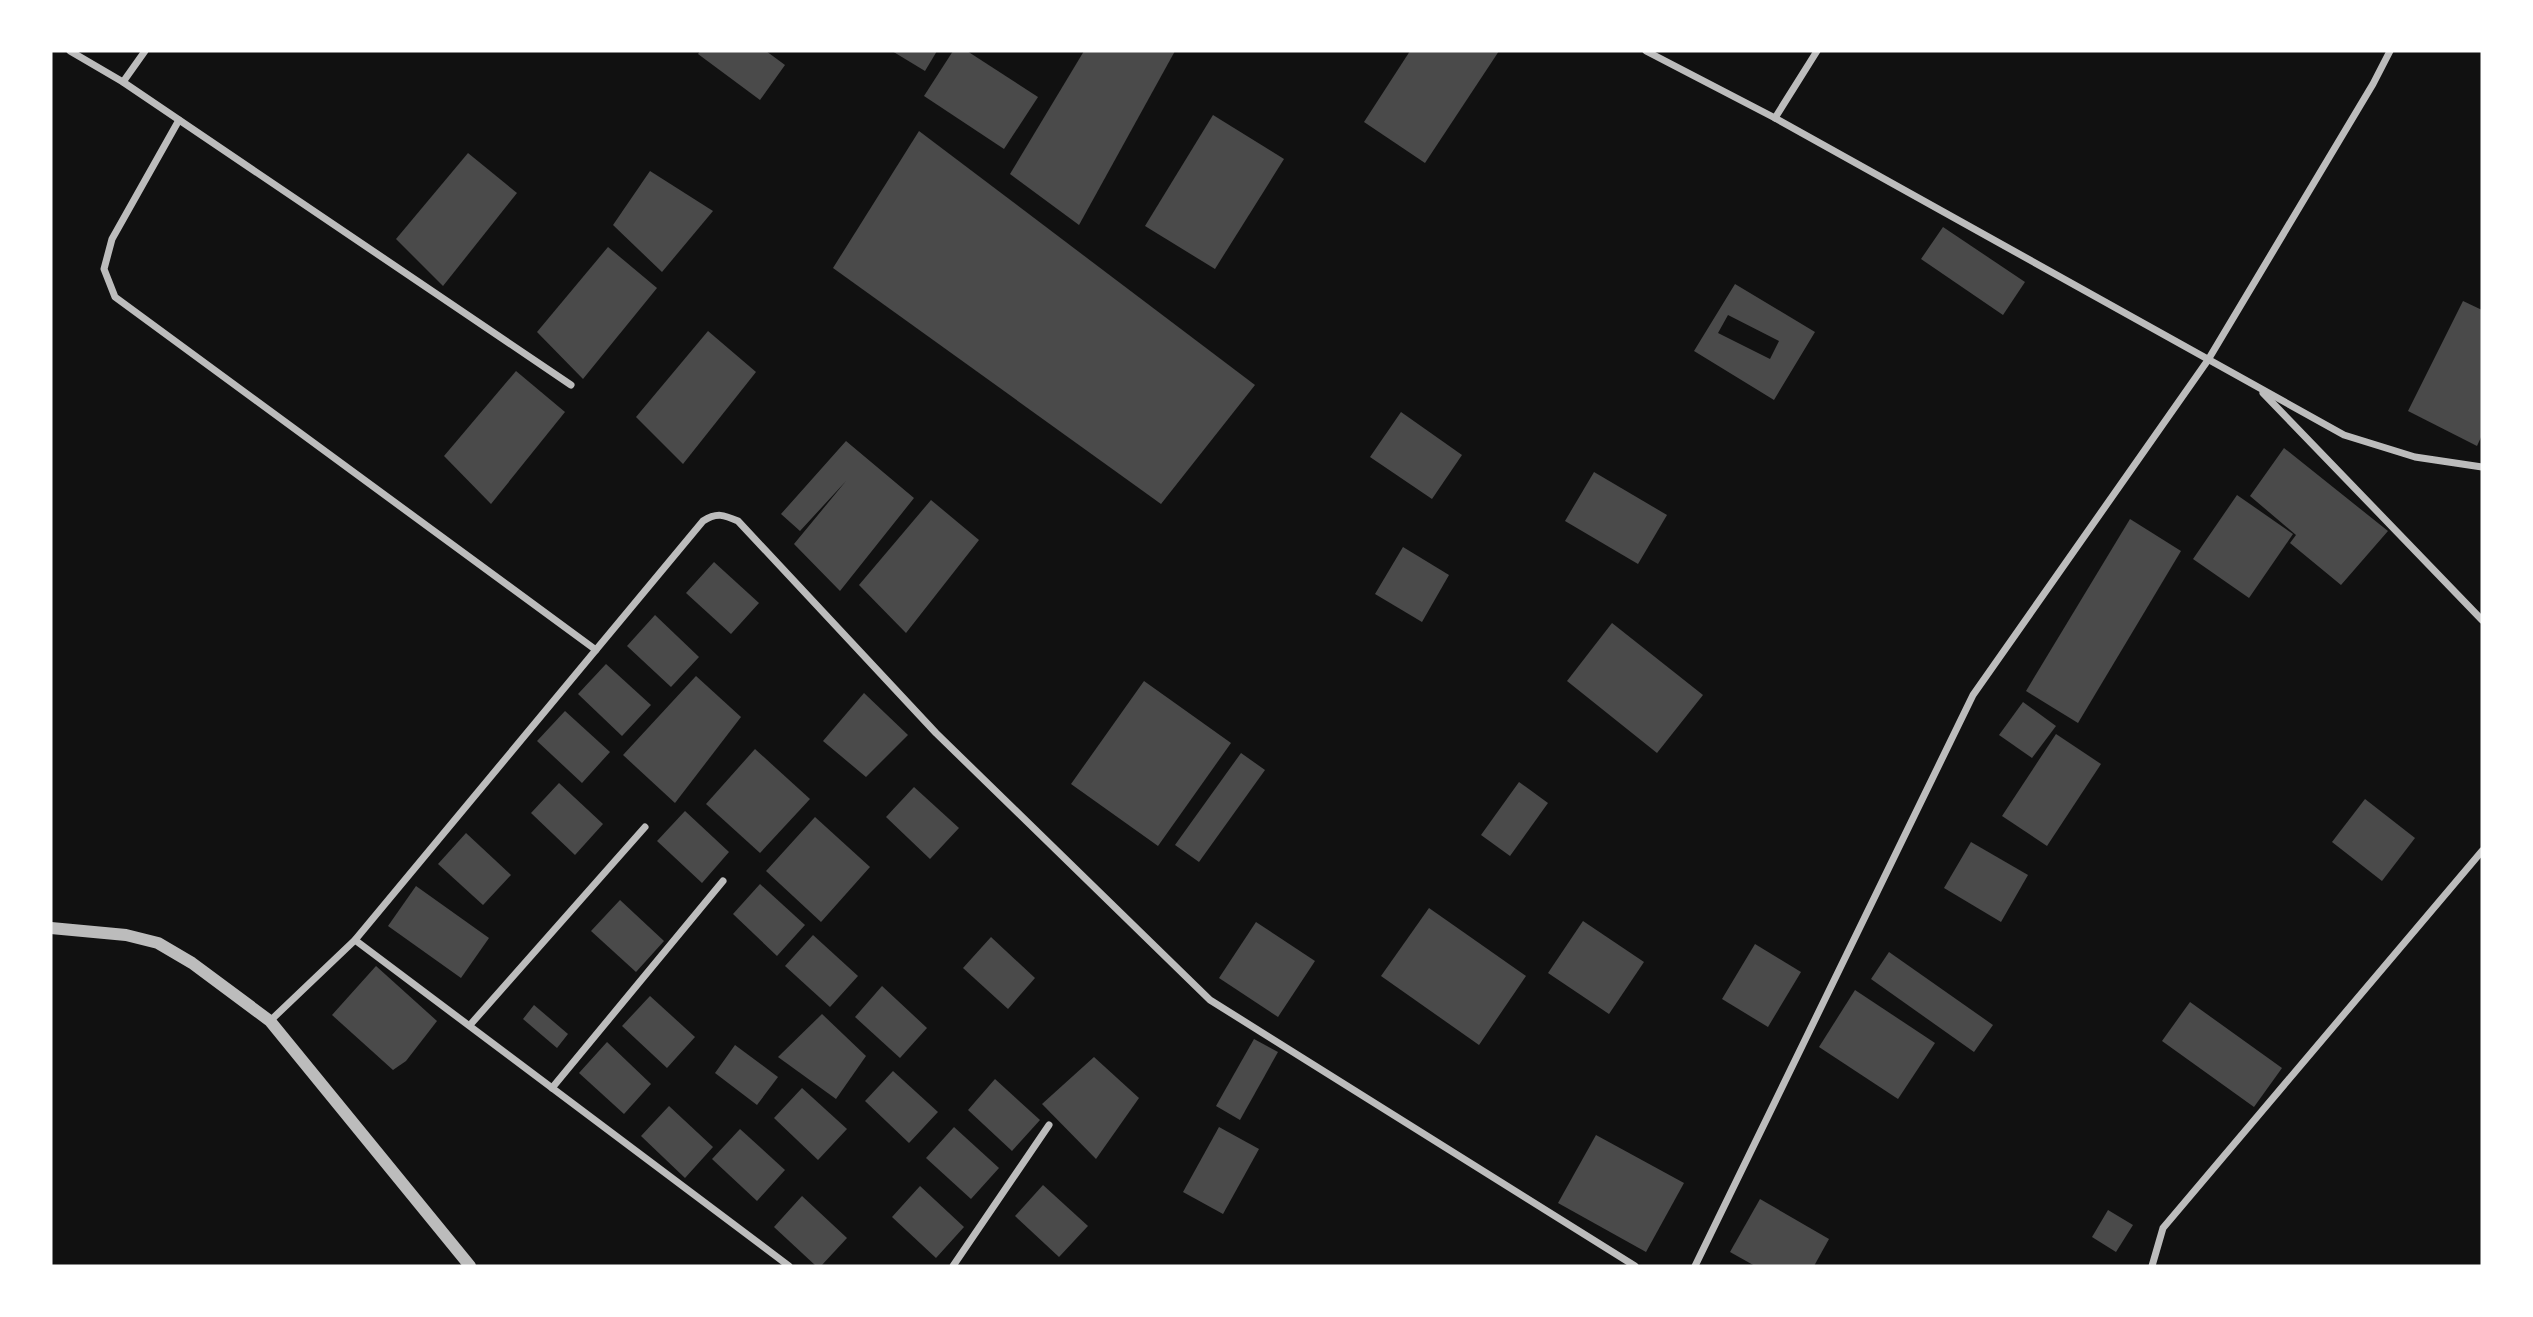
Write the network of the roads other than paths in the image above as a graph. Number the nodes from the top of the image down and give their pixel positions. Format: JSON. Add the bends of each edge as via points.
{"nodes":[{"id":1,"x":70,"y":51,"type":"edge"},
{"id":2,"x":145,"y":51,"type":"edge"},
{"id":3,"x":1646,"y":51,"type":"edge"},
{"id":4,"x":1817,"y":51,"type":"edge"},
{"id":5,"x":2390,"y":51,"type":"edge"},
{"id":6,"x":123,"y":82,"type":"junction"},
{"id":7,"x":1775,"y":118,"type":"junction"},
{"id":8,"x":179,"y":120,"type":"junction"},
{"id":9,"x":2208,"y":360,"type":"junction"},
{"id":10,"x":571,"y":385,"type":"dead end"},
{"id":11,"x":2257,"y":387,"type":"junction"},
{"id":12,"x":2482,"y":466,"type":"edge"},
{"id":13,"x":2482,"y":620,"type":"edge"},
{"id":14,"x":596,"y":650,"type":"junction"},
{"id":15,"x":645,"y":827,"type":"dead end"},
{"id":16,"x":2482,"y":851,"type":"edge"},
{"id":17,"x":723,"y":881,"type":"dead end"},
{"id":18,"x":51,"y":928,"type":"edge"},
{"id":19,"x":355,"y":940,"type":"junction"},
{"id":20,"x":270,"y":1021,"type":"junction"},
{"id":21,"x":470,"y":1025,"type":"junction"},
{"id":22,"x":552,"y":1088,"type":"junction"},
{"id":23,"x":1049,"y":1125,"type":"dead end"},
{"id":24,"x":470,"y":1266,"type":"edge"},
{"id":25,"x":789,"y":1266,"type":"edge"},
{"id":26,"x":953,"y":1266,"type":"edge"},
{"id":27,"x":1635,"y":1266,"type":"edge"},
{"id":28,"x":1695,"y":1266,"type":"edge"},
{"id":29,"x":2152,"y":1266,"type":"edge"}],
"edges":[{"from":1,"to":6,"type":"street"},
{"from":2,"to":6,"type":"street"},
{"from":3,"to":7,"type":"street"},
{"from":4,"to":7,"type":"street"},
{"from":5,"to":9,"type":"street"},
{"from":6,"to":8,"type":"street"},
{"from":7,"to":9,"type":"street"},
{"from":8,"to":10,"type":"street"},
{"from":8,"to":14,"type":"street","via":[[112,239],[104,269],[115,298]]},
{"from":9,"to":11,"type":"street"},
{"from":9,"to":28,"type":"street","via":[[1973,695]]},
{"from":11,"to":12,"type":"street","via":[[2344,435],[2415,457]]},
{"from":11,"to":13,"type":"street"},
{"from":14,"to":19,"type":"street"},
{"from":14,"to":27,"type":"street","via":[[703,521],[713,514],[738,521],[936,733],[1210,1000]]},
{"from":15,"to":21,"type":"street"},
{"from":16,"to":29,"type":"street","via":[[2164,1228]]},
{"from":17,"to":22,"type":"street"},
{"from":18,"to":20,"type":"street","via":[[158,943]]},
{"from":19,"to":20,"type":"street"},
{"from":19,"to":21,"type":"street"},
{"from":20,"to":24,"type":"street"},
{"from":21,"to":22,"type":"street"},
{"from":22,"to":25,"type":"street"},
{"from":23,"to":26,"type":"street"}]}
